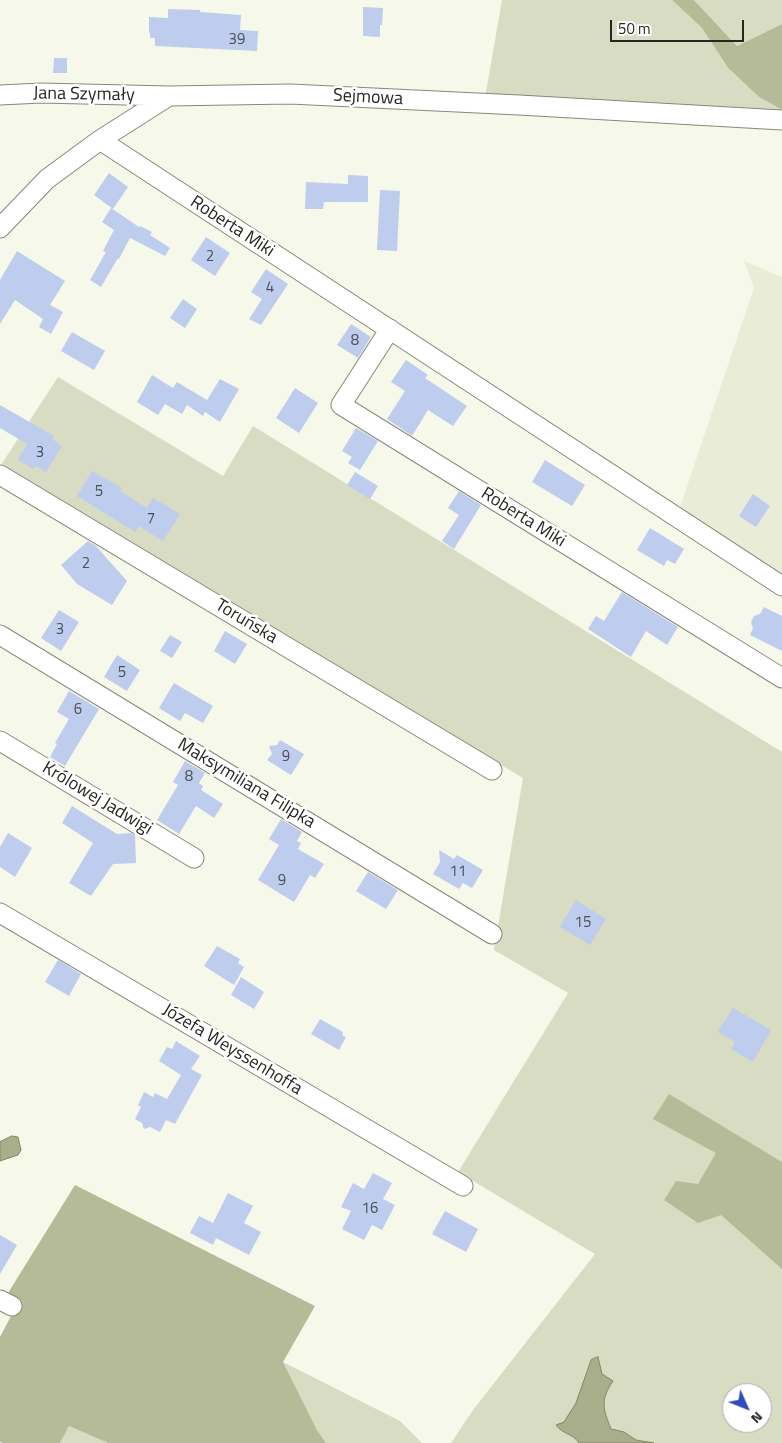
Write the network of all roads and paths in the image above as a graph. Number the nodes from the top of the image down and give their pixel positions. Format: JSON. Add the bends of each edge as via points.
{"nodes":[{"id":1,"x":0,"y":95,"type":"edge"},
{"id":2,"x":168,"y":96,"type":"junction"},
{"id":3,"x":782,"y":120,"type":"edge"},
{"id":4,"x":100,"y":140,"type":"junction"},
{"id":5,"x":0,"y":228,"type":"edge"},
{"id":6,"x":390,"y":329,"type":"junction"},
{"id":7,"x":0,"y":475,"type":"edge"},
{"id":8,"x":782,"y":586,"type":"edge"},
{"id":9,"x":0,"y":635,"type":"edge"},
{"id":10,"x":782,"y":678,"type":"edge"},
{"id":11,"x":0,"y":741,"type":"edge"},
{"id":12,"x":492,"y":770,"type":"dead end"},
{"id":13,"x":194,"y":858,"type":"dead end"},
{"id":14,"x":0,"y":913,"type":"edge"},
{"id":15,"x":492,"y":934,"type":"dead end"},
{"id":16,"x":463,"y":1186,"type":"dead end"}],
"edges":[{"from":1,"to":2,"type":"street","name":"Jana Szymały","via":[[91,93]]},
{"from":2,"to":3,"type":"street","name":"Sejmowa","via":[[300,95]]},
{"from":2,"to":4,"type":"street"},
{"from":4,"to":5,"type":"street","via":[[47,179]]},
{"from":4,"to":6,"type":"street","name":"Roberta Miki"},
{"from":6,"to":8,"type":"street","name":"Roberta Miki"},
{"from":6,"to":10,"type":"street","name":"Roberta Miki","via":[[341,405]]},
{"from":7,"to":12,"type":"street","name":"Toruńska"},
{"from":9,"to":15,"type":"street","name":"Maksymiliana Filipka"},
{"from":11,"to":13,"type":"street","name":"Królowej Jadwigi"},
{"from":14,"to":16,"type":"street","name":"Józefa Weyssenhoffa"}]}
